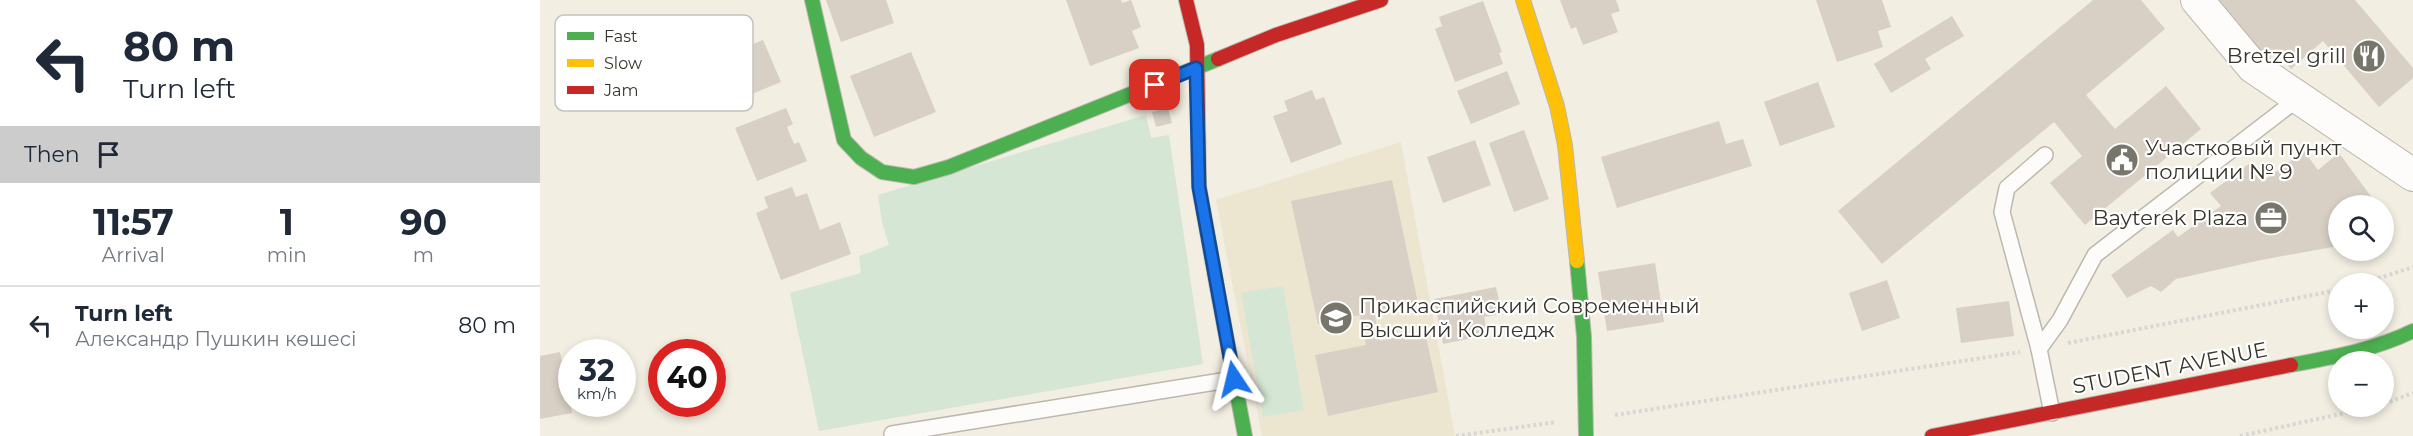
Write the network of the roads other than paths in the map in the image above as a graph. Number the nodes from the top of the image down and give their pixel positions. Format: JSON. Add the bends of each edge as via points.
{"nodes":[{"id":1,"x":812,"y":0,"type":"edge"},
{"id":2,"x":1186,"y":0,"type":"edge"},
{"id":3,"x":1381,"y":0,"type":"edge"},
{"id":4,"x":1523,"y":0,"type":"edge"},
{"id":5,"x":2197,"y":0,"type":"edge"},
{"id":6,"x":1196,"y":68,"type":"junction"},
{"id":7,"x":2300,"y":98,"type":"junction"},
{"id":8,"x":2045,"y":155,"type":"dead end"},
{"id":9,"x":2413,"y":176,"type":"edge"},
{"id":10,"x":2413,"y":331,"type":"edge"},
{"id":11,"x":2039,"y":349,"type":"junction"},
{"id":12,"x":1234,"y":379,"type":"junction"},
{"id":13,"x":2052,"y":413,"type":"junction"},
{"id":14,"x":892,"y":434,"type":"dead end"},
{"id":15,"x":1245,"y":436,"type":"edge"},
{"id":16,"x":1586,"y":436,"type":"edge"},
{"id":17,"x":1932,"y":436,"type":"edge"}],
"edges":[{"from":1,"to":6,"type":"street","via":[[844,140],[882,172],[914,177],[949,167]]},
{"from":2,"to":6,"type":"street","via":[[1197,45]]},
{"from":3,"to":6,"type":"street","via":[[1276,35]]},
{"from":4,"to":16,"type":"street","via":[[1557,106],[1565,145],[1584,337]]},
{"from":5,"to":7,"type":"street","via":[[2253,67]]},
{"from":6,"to":12,"type":"street","via":[[1199,187]]},
{"from":7,"to":9,"type":"street"},
{"from":7,"to":11,"type":"lane","via":[[2095,255],[2060,320]]},
{"from":8,"to":11,"type":"lane","via":[[2007,188],[2002,212]]},
{"from":10,"to":13,"type":"street","name":"STUDENT AVENUE","via":[[2344,355]]},
{"from":11,"to":13,"type":"lane"},
{"from":12,"to":14,"type":"lane"},
{"from":12,"to":15,"type":"street"},
{"from":13,"to":17,"type":"street","name":"STUDENT AVENUE"}]}
